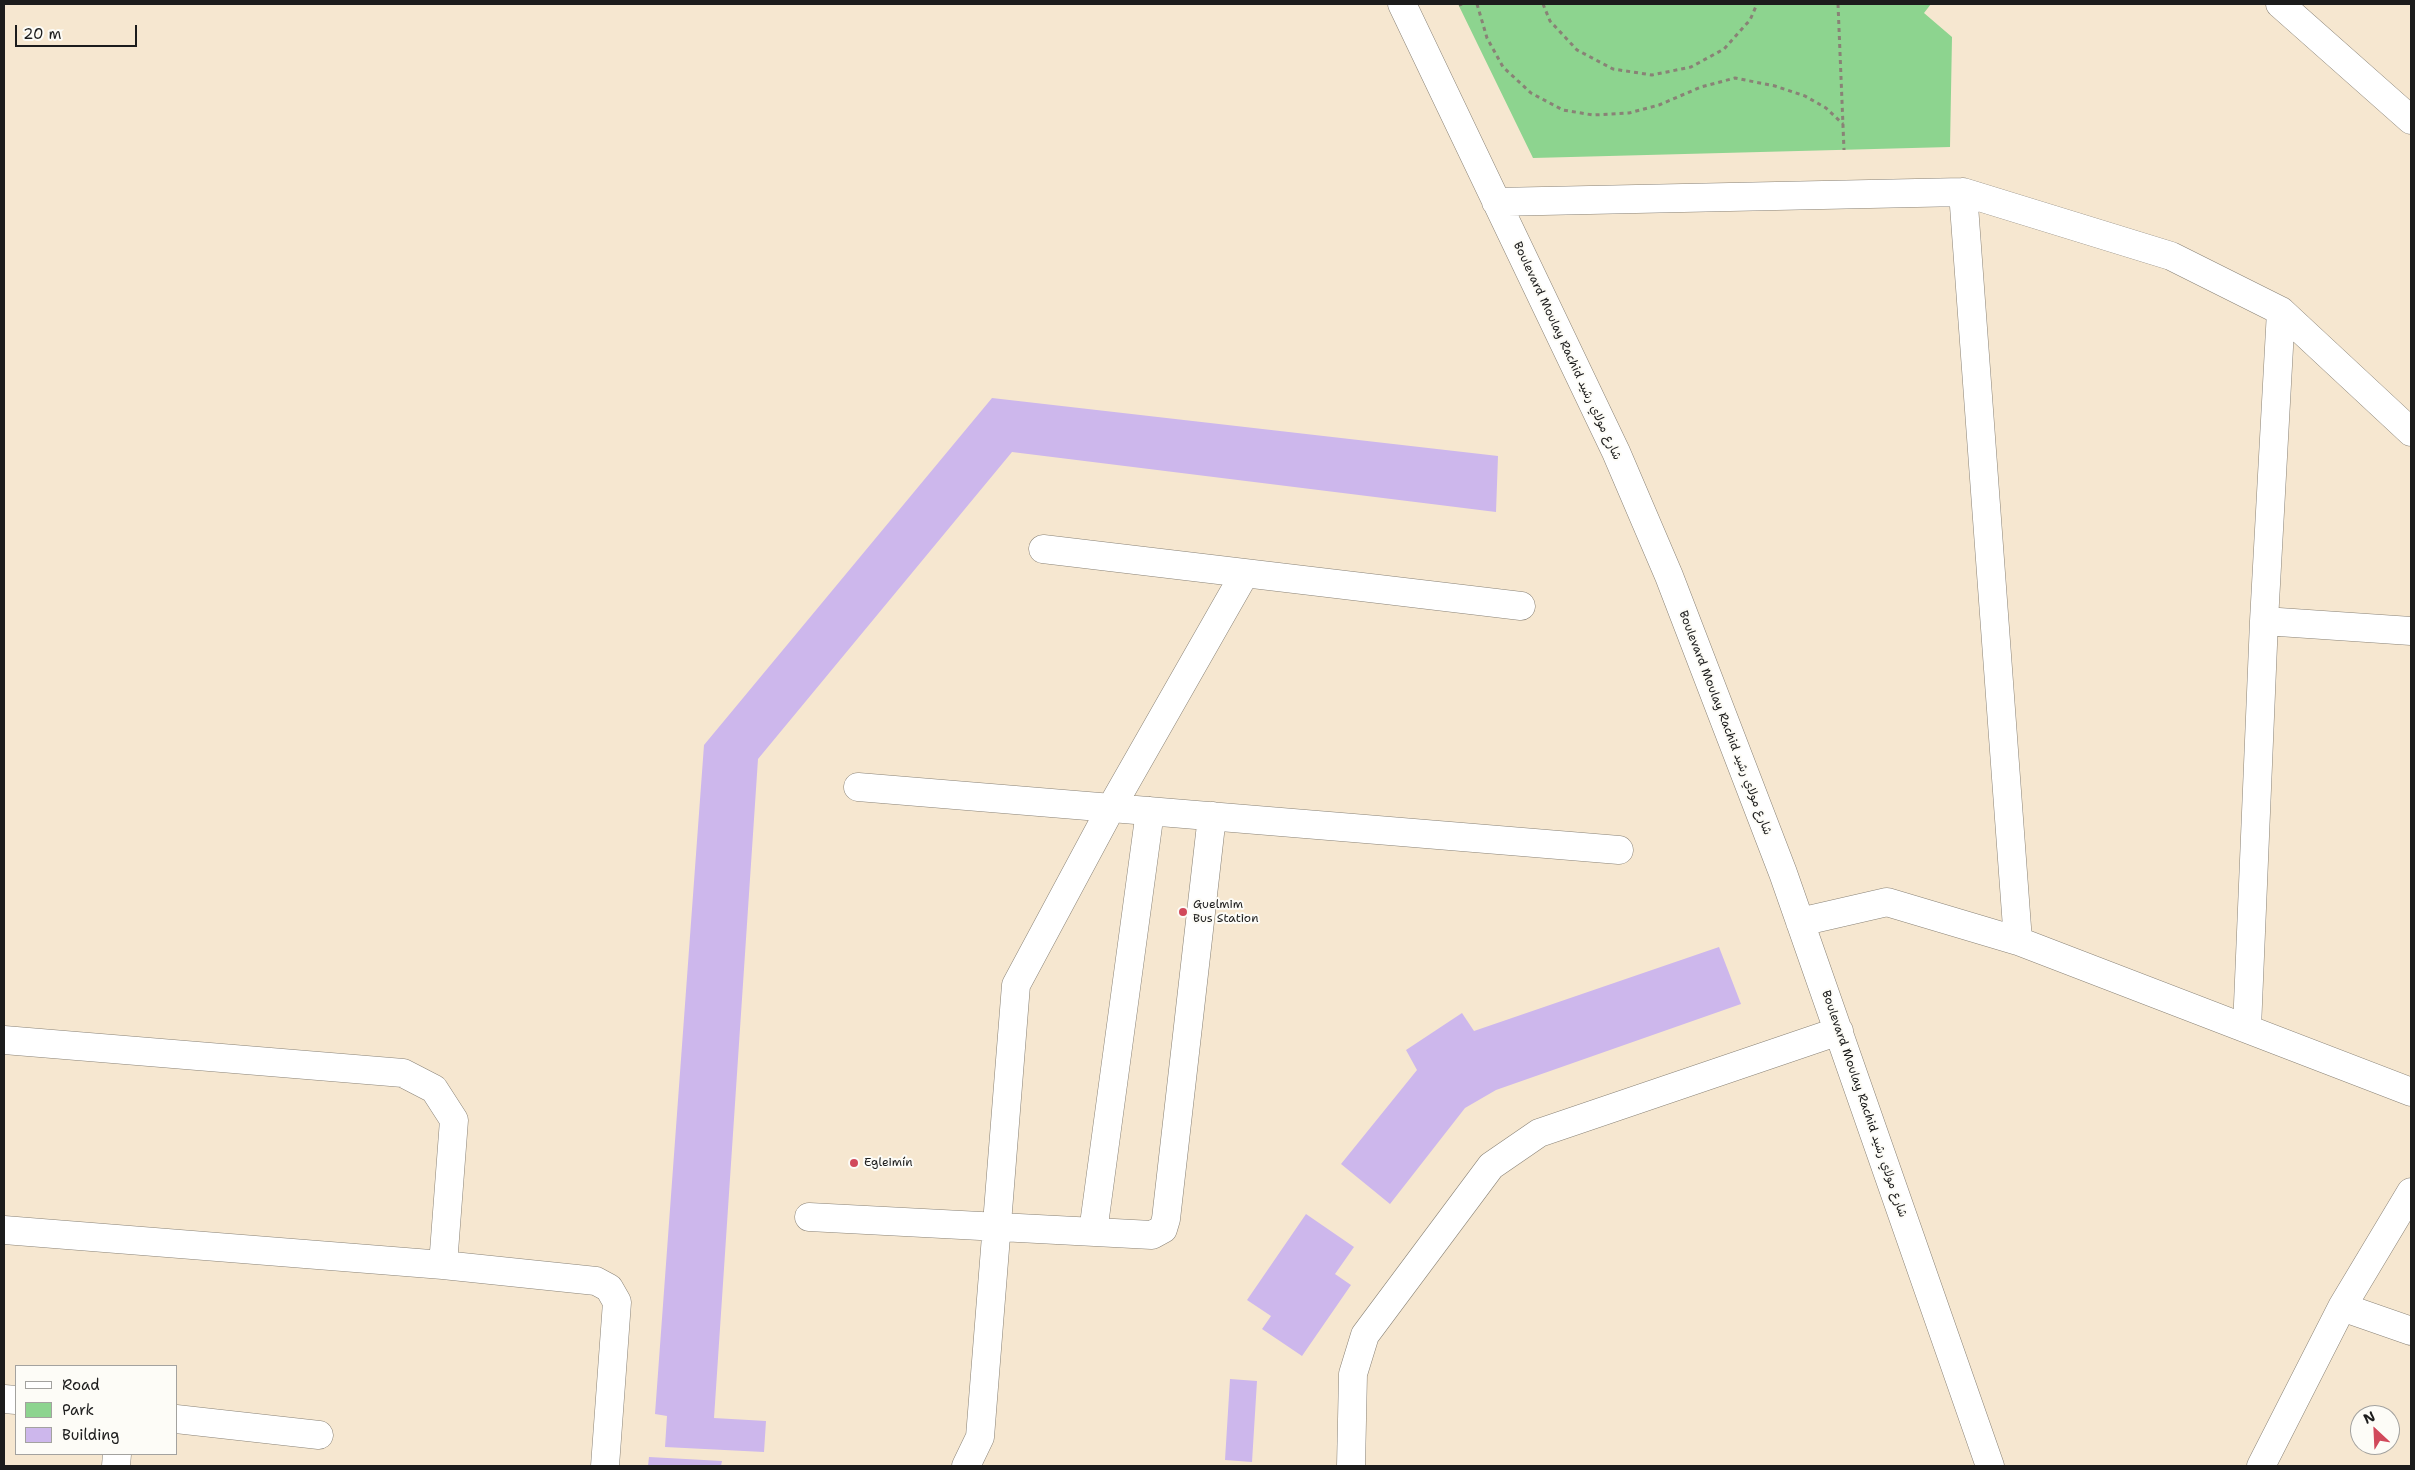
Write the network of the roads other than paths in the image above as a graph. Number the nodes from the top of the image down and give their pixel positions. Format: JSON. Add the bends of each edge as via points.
{"nodes":[{"id":1,"x":1402,"y":4,"type":"edge"},
{"id":2,"x":2280,"y":4,"type":"edge"},
{"id":3,"x":2411,"y":120,"type":"edge"},
{"id":4,"x":1964,"y":192,"type":"junction"},
{"id":5,"x":1496,"y":202,"type":"junction"},
{"id":6,"x":2281,"y":311,"type":"junction"},
{"id":7,"x":2411,"y":432,"type":"edge"},
{"id":8,"x":1044,"y":549,"type":"dead end"},
{"id":9,"x":1245,"y":573,"type":"junction"},
{"id":10,"x":1521,"y":606,"type":"dead end"},
{"id":11,"x":2264,"y":621,"type":"junction"},
{"id":12,"x":2411,"y":631,"type":"edge"},
{"id":13,"x":858,"y":787,"type":"dead end"},
{"id":14,"x":1111,"y":808,"type":"junction"},
{"id":15,"x":1150,"y":811,"type":"junction"},
{"id":16,"x":1212,"y":816,"type":"junction"},
{"id":17,"x":1619,"y":850,"type":"dead end"},
{"id":18,"x":1800,"y":922,"type":"junction"},
{"id":19,"x":2018,"y":941,"type":"junction"},
{"id":20,"x":2247,"y":1028,"type":"junction"},
{"id":21,"x":1839,"y":1031,"type":"junction"},
{"id":22,"x":4,"y":1040,"type":"edge"},
{"id":23,"x":2411,"y":1092,"type":"edge"},
{"id":24,"x":2411,"y":1192,"type":"edge"},
{"id":25,"x":809,"y":1217,"type":"dead end"},
{"id":26,"x":997,"y":1227,"type":"junction"},
{"id":27,"x":4,"y":1230,"type":"edge"},
{"id":28,"x":1093,"y":1232,"type":"junction"},
{"id":29,"x":443,"y":1265,"type":"junction"},
{"id":30,"x":2342,"y":1307,"type":"junction"},
{"id":31,"x":2411,"y":1331,"type":"edge"},
{"id":32,"x":178,"y":1418,"type":"edge"},
{"id":33,"x":319,"y":1435,"type":"dead end"},
{"id":34,"x":980,"y":1437,"type":"junction"},
{"id":35,"x":605,"y":1466,"type":"edge"},
{"id":36,"x":966,"y":1466,"type":"edge"},
{"id":37,"x":989,"y":1466,"type":"edge"},
{"id":38,"x":1351,"y":1466,"type":"edge"},
{"id":39,"x":1990,"y":1466,"type":"edge"},
{"id":40,"x":2261,"y":1466,"type":"edge"}],
"edges":[{"from":1,"to":5,"type":"street","name":"Boulevard Moulay Rachid شارع مولاي رشيد"},
{"from":2,"to":3,"type":"street"},
{"from":4,"to":5,"type":"street"},
{"from":4,"to":6,"type":"street","via":[[2171,256]]},
{"from":4,"to":19,"type":"street"},
{"from":5,"to":18,"type":"street","name":"Boulevard Moulay Rachid شارع مولاي رشيد","via":[[1616,452],[1669,576]]},
{"from":6,"to":7,"type":"street"},
{"from":6,"to":11,"type":"street"},
{"from":8,"to":9,"type":"street"},
{"from":9,"to":10,"type":"street"},
{"from":9,"to":14,"type":"street"},
{"from":11,"to":12,"type":"street"},
{"from":11,"to":20,"type":"street"},
{"from":13,"to":14,"type":"street"},
{"from":14,"to":15,"type":"street"},
{"from":14,"to":26,"type":"street","via":[[1016,985]]},
{"from":15,"to":16,"type":"street"},
{"from":15,"to":28,"type":"street"},
{"from":16,"to":17,"type":"street"},
{"from":16,"to":28,"type":"street","via":[[1165,1225],[1152,1235]]},
{"from":18,"to":19,"type":"street","via":[[1887,902]]},
{"from":18,"to":21,"type":"street","name":"Boulevard Moulay Rachid شارع مولاي رشيد"},
{"from":19,"to":20,"type":"street"},
{"from":20,"to":23,"type":"street"},
{"from":21,"to":38,"type":"street","via":[[1539,1133],[1491,1166],[1364,1334],[1353,1374]]},
{"from":21,"to":39,"type":"street","name":"Boulevard Moulay Rachid شارع مولاي رشيد"},
{"from":22,"to":29,"type":"street","via":[[403,1072],[434,1090],[454,1120]]},
{"from":24,"to":30,"type":"street"},
{"from":25,"to":26,"type":"street"},
{"from":26,"to":28,"type":"street"},
{"from":26,"to":34,"type":"street"},
{"from":27,"to":29,"type":"street"},
{"from":29,"to":35,"type":"street","via":[[596,1282],[609,1288],[617,1302]]},
{"from":30,"to":31,"type":"street"},
{"from":30,"to":40,"type":"street"},
{"from":32,"to":33,"type":"street"},
{"from":34,"to":36,"type":"street"},
{"from":34,"to":37,"type":"street"}]}
